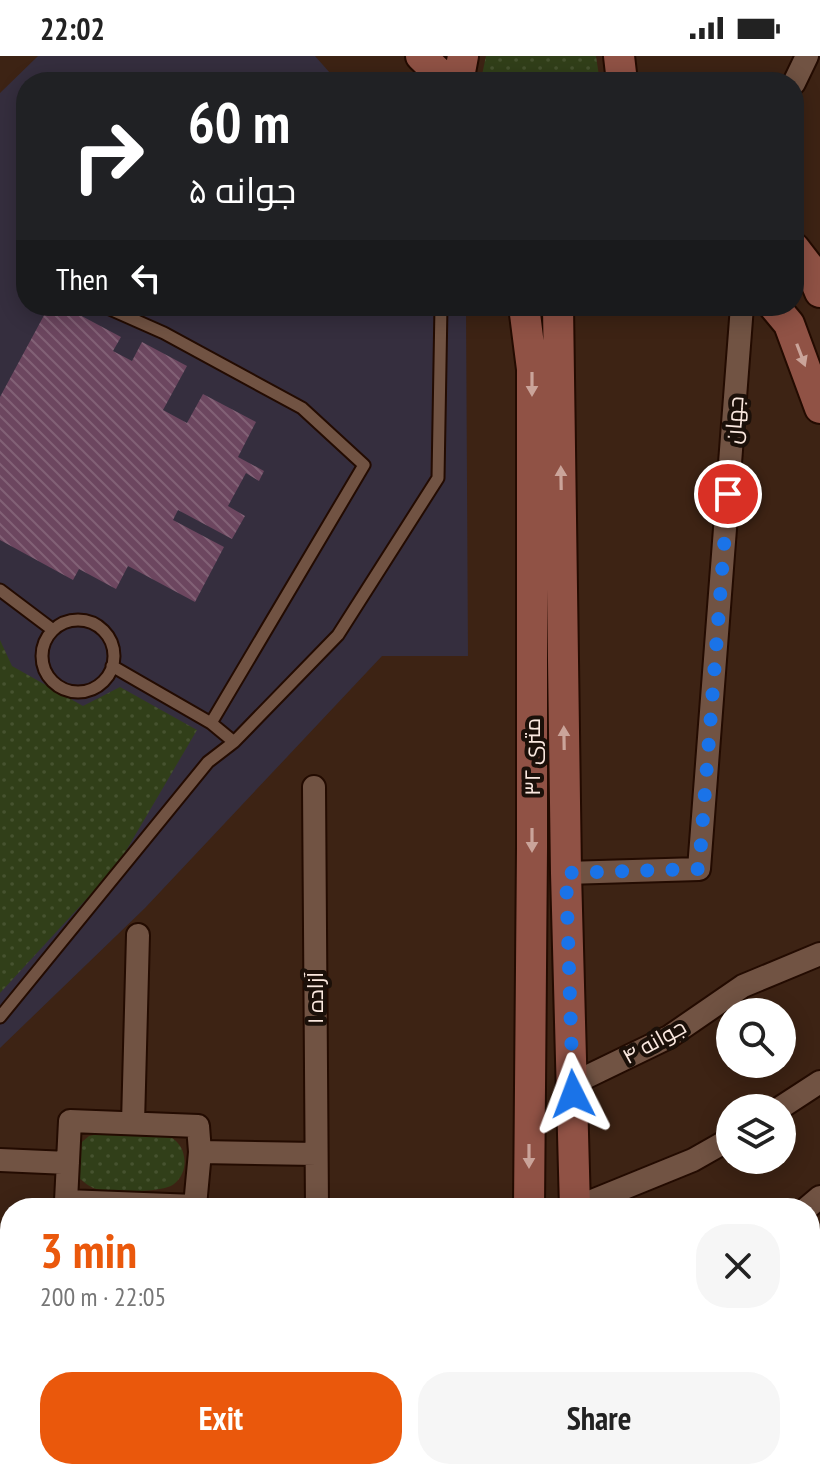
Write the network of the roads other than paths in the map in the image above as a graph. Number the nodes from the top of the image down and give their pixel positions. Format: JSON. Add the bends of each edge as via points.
{"nodes":[{"id":1,"x":421,"y":56,"type":"edge"},
{"id":2,"x":438,"y":72,"type":"edge"},
{"id":3,"x":126,"y":316,"type":"edge"},
{"id":4,"x":441,"y":316,"type":"edge"},
{"id":5,"x":525,"y":316,"type":"edge"},
{"id":6,"x":558,"y":316,"type":"edge"},
{"id":7,"x":566,"y":316,"type":"edge"},
{"id":8,"x":741,"y":316,"type":"edge"},
{"id":9,"x":782,"y":316,"type":"edge"},
{"id":10,"x":558,"y":338,"type":"junction"},
{"id":11,"x":820,"y":408,"type":"edge"},
{"id":12,"x":0,"y":590,"type":"edge"},
{"id":13,"x":53,"y":630,"type":"junction"},
{"id":14,"x":112,"y":666,"type":"junction"},
{"id":15,"x":532,"y":671,"type":"junction"},
{"id":16,"x":564,"y":671,"type":"junction"},
{"id":17,"x":211,"y":723,"type":"junction"},
{"id":18,"x":234,"y":742,"type":"junction"},
{"id":19,"x":314,"y":787,"type":"dead end"},
{"id":20,"x":566,"y":873,"type":"junction"},
{"id":21,"x":138,"y":935,"type":"dead end"},
{"id":22,"x":820,"y":954,"type":"edge"},
{"id":23,"x":0,"y":1017,"type":"edge"},
{"id":24,"x":820,"y":1082,"type":"edge"},
{"id":25,"x":572,"y":1084,"type":"junction"},
{"id":26,"x":796,"y":1098,"type":"edge"},
{"id":27,"x":133,"y":1123,"type":"junction"},
{"id":28,"x":716,"y":1147,"type":"edge"},
{"id":29,"x":200,"y":1152,"type":"junction"},
{"id":30,"x":316,"y":1154,"type":"junction"},
{"id":31,"x":0,"y":1160,"type":"edge"},
{"id":32,"x":68,"y":1163,"type":"junction"},
{"id":33,"x":66,"y":1198,"type":"edge"},
{"id":34,"x":196,"y":1198,"type":"edge"},
{"id":35,"x":317,"y":1198,"type":"edge"},
{"id":36,"x":529,"y":1198,"type":"edge"},
{"id":37,"x":575,"y":1198,"type":"edge"},
{"id":38,"x":600,"y":1198,"type":"edge"}],
"edges":[{"from":1,"to":2,"type":"main road"},
{"from":3,"to":17,"type":"lane","via":[[302,408],[364,465]]},
{"from":4,"to":18,"type":"lane","via":[[438,478],[338,635]]},
{"from":5,"to":15,"type":"main road","name":"۳۲ متری","one_way":true,"via":[[532,369]]},
{"from":6,"to":10,"type":"main road","name":"۳۲ متری"},
{"from":7,"to":10,"type":"main road"},
{"from":8,"to":20,"type":"street","name":"جهان","via":[[699,869]]},
{"from":9,"to":11,"type":"main road","one_way":true},
{"from":16,"to":10,"type":"main road","name":"۳۲ متری","one_way":true},
{"from":12,"to":13,"type":"lane"},
{"from":13,"to":14,"type":"lane","via":[[74,620],[97,625],[112,643]]},
{"from":13,"to":14,"type":"lane","via":[[43,663],[55,683],[88,690],[99,685]]},
{"from":14,"to":17,"type":"lane"},
{"from":15,"to":16,"type":"main road"},
{"from":15,"to":36,"type":"main road","name":"۳۲ متری","one_way":true},
{"from":20,"to":16,"type":"main road","name":"۳۲ متری","one_way":true},
{"from":17,"to":18,"type":"lane"},
{"from":18,"to":23,"type":"lane","via":[[208,762]]},
{"from":19,"to":30,"type":"street","name":"آزاده ۱"},
{"from":20,"to":25,"type":"main road","name":"۳۲ متری"},
{"from":21,"to":27,"type":"street"},
{"from":22,"to":25,"type":"street","name":"جوانه ۴","via":[[743,986],[669,1037]]},
{"from":24,"to":26,"type":"street"},
{"from":25,"to":37,"type":"main road","name":"۳۲ متری"},
{"from":27,"to":29,"type":"street","via":[[198,1126]]},
{"from":27,"to":32,"type":"street","via":[[70,1121]]},
{"from":28,"to":38,"type":"street"},
{"from":29,"to":30,"type":"street"},
{"from":29,"to":34,"type":"street"},
{"from":30,"to":35,"type":"street","name":"آزاده ۱"},
{"from":31,"to":32,"type":"street"},
{"from":32,"to":33,"type":"street"}]}
